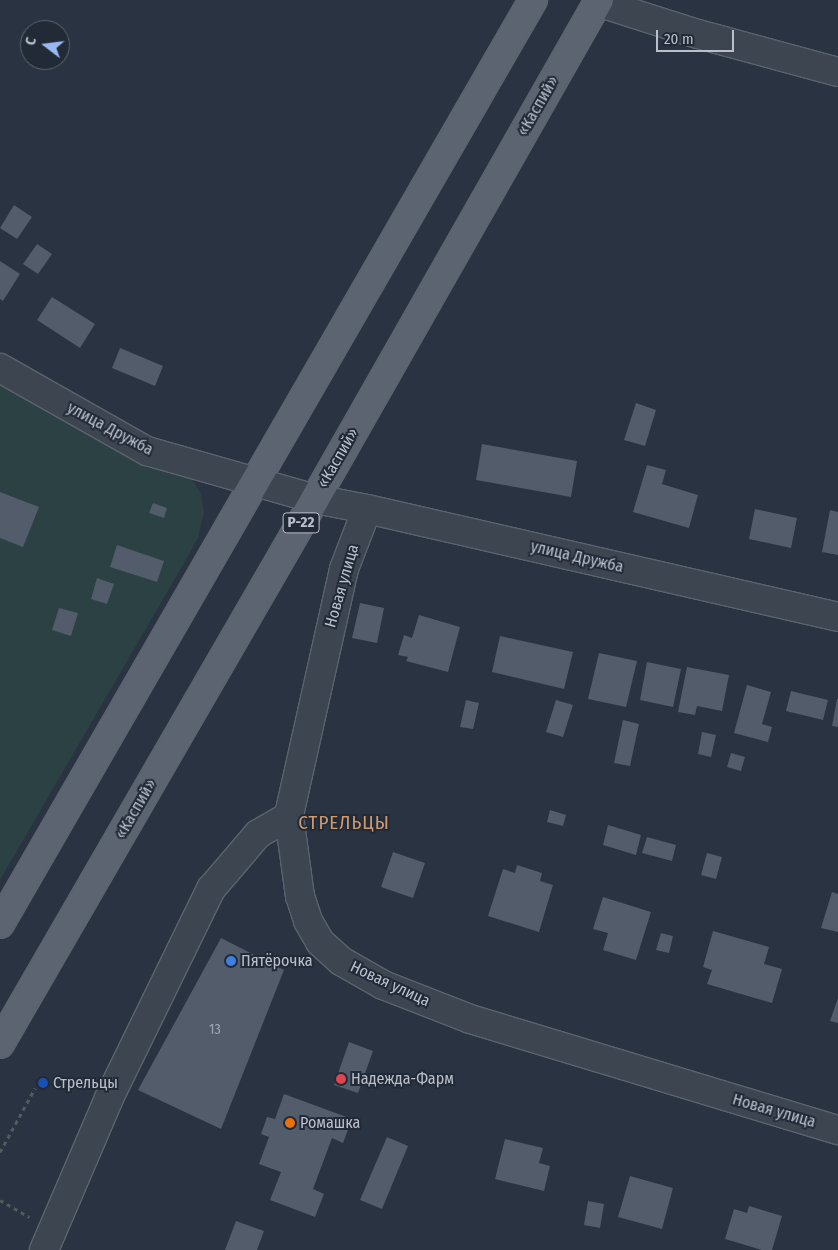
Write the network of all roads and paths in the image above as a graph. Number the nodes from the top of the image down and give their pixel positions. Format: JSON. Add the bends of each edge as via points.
{"nodes":[{"id":1,"x":533,"y":0,"type":"edge"},
{"id":2,"x":598,"y":1,"type":"edge"},
{"id":3,"x":838,"y":72,"type":"edge"},
{"id":4,"x":0,"y":368,"type":"edge"},
{"id":5,"x":255,"y":482,"type":"junction"},
{"id":6,"x":315,"y":499,"type":"junction"},
{"id":7,"x":367,"y":509,"type":"junction"},
{"id":8,"x":838,"y":617,"type":"edge"},
{"id":9,"x":289,"y":816,"type":"junction"},
{"id":10,"x":0,"y":924,"type":"edge"},
{"id":11,"x":0,"y":1044,"type":"edge"},
{"id":12,"x":36,"y":1088,"type":"dead end"},
{"id":13,"x":838,"y":1130,"type":"edge"},
{"id":14,"x":0,"y":1152,"type":"edge"},
{"id":15,"x":0,"y":1200,"type":"edge"},
{"id":16,"x":48,"y":1240,"type":"edge"}],
"edges":[{"from":1,"to":5,"type":"main road"},
{"from":2,"to":3,"type":"street","via":[[698,34]]},
{"from":2,"to":6,"type":"main road","name":"«Каспий»","number":"Р-22"},
{"from":4,"to":5,"type":"street","name":"улица Дружба","via":[[147,452]]},
{"from":5,"to":6,"type":"street","name":"улица Дружба"},
{"from":5,"to":10,"type":"main road"},
{"from":6,"to":7,"type":"street","name":"улица Дружба"},
{"from":6,"to":11,"type":"main road","name":"«Каспий»","number":"Р-22"},
{"from":7,"to":8,"type":"street","name":"улица Дружба"},
{"from":7,"to":9,"type":"street","name":"Новая улица","via":[[344,569]]},
{"from":9,"to":13,"type":"street","name":"Новая улица","via":[[295,869],[308,921],[320,942],[341,961],[383,985],[470,1020]]},
{"from":9,"to":16,"type":"street","via":[[258,834],[211,889],[109,1098]]},
{"from":12,"to":14,"type":"path"},
{"from":15,"to":16,"type":"path"}]}
